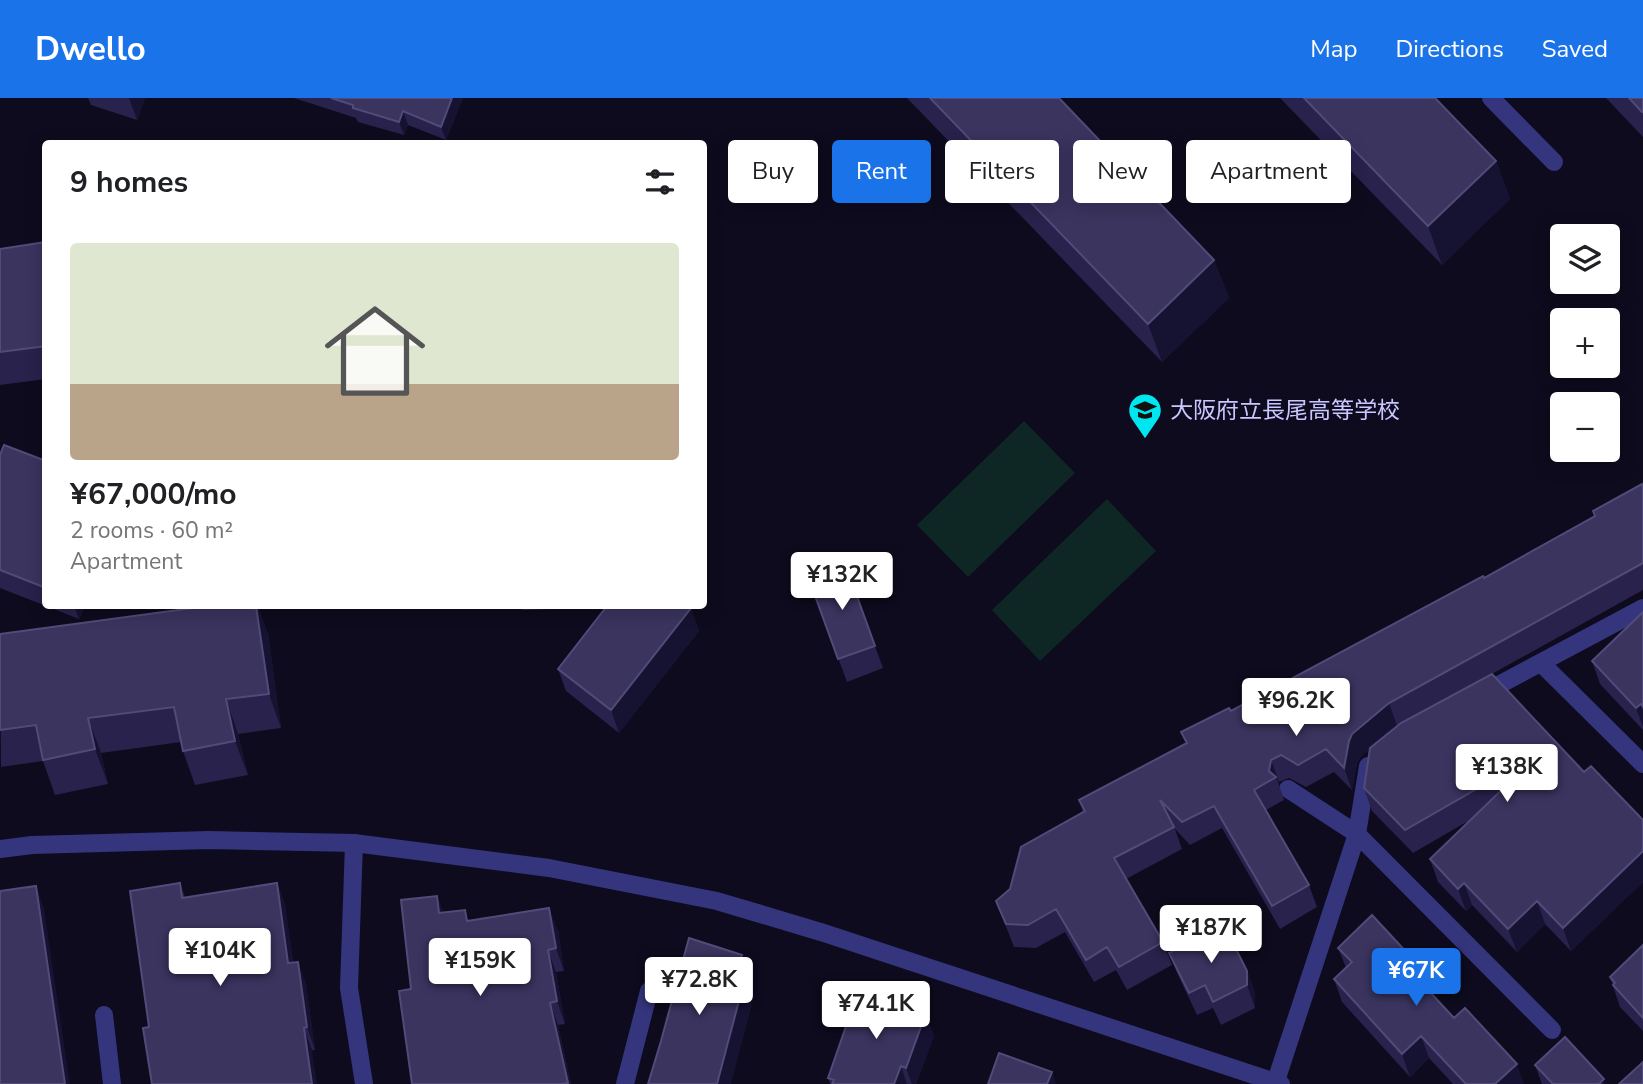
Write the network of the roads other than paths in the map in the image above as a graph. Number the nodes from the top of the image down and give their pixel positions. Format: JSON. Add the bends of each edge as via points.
{"nodes":[{"id":1,"x":1491,"y":98,"type":"edge"},
{"id":2,"x":1554,"y":162,"type":"dead end"},
{"id":3,"x":1643,"y":608,"type":"edge"},
{"id":4,"x":1541,"y":663,"type":"junction"},
{"id":5,"x":1461,"y":706,"type":"edge"},
{"id":6,"x":1377,"y":758,"type":"edge"},
{"id":7,"x":1643,"y":764,"type":"edge"},
{"id":8,"x":1288,"y":789,"type":"dead end"},
{"id":9,"x":1357,"y":834,"type":"junction"},
{"id":10,"x":354,"y":843,"type":"junction"},
{"id":11,"x":0,"y":849,"type":"edge"},
{"id":12,"x":649,"y":991,"type":"dead end"},
{"id":13,"x":104,"y":1015,"type":"dead end"},
{"id":14,"x":1552,"y":1030,"type":"dead end"},
{"id":15,"x":1277,"y":1083,"type":"edge"},
{"id":16,"x":112,"y":1084,"type":"edge"},
{"id":17,"x":364,"y":1084,"type":"edge"},
{"id":18,"x":625,"y":1084,"type":"edge"}],
"edges":[{"from":1,"to":2,"type":"street"},
{"from":3,"to":4,"type":"street"},
{"from":4,"to":5,"type":"street"},
{"from":4,"to":7,"type":"street"},
{"from":6,"to":9,"type":"street","via":[[1368,765]]},
{"from":8,"to":9,"type":"street"},
{"from":9,"to":14,"type":"street"},
{"from":9,"to":15,"type":"street"},
{"from":10,"to":11,"type":"street","via":[[209,840]]},
{"from":10,"to":15,"type":"street","via":[[549,868],[716,901]]},
{"from":10,"to":17,"type":"street","via":[[348,988]]},
{"from":12,"to":18,"type":"street"},
{"from":13,"to":16,"type":"street"}]}
